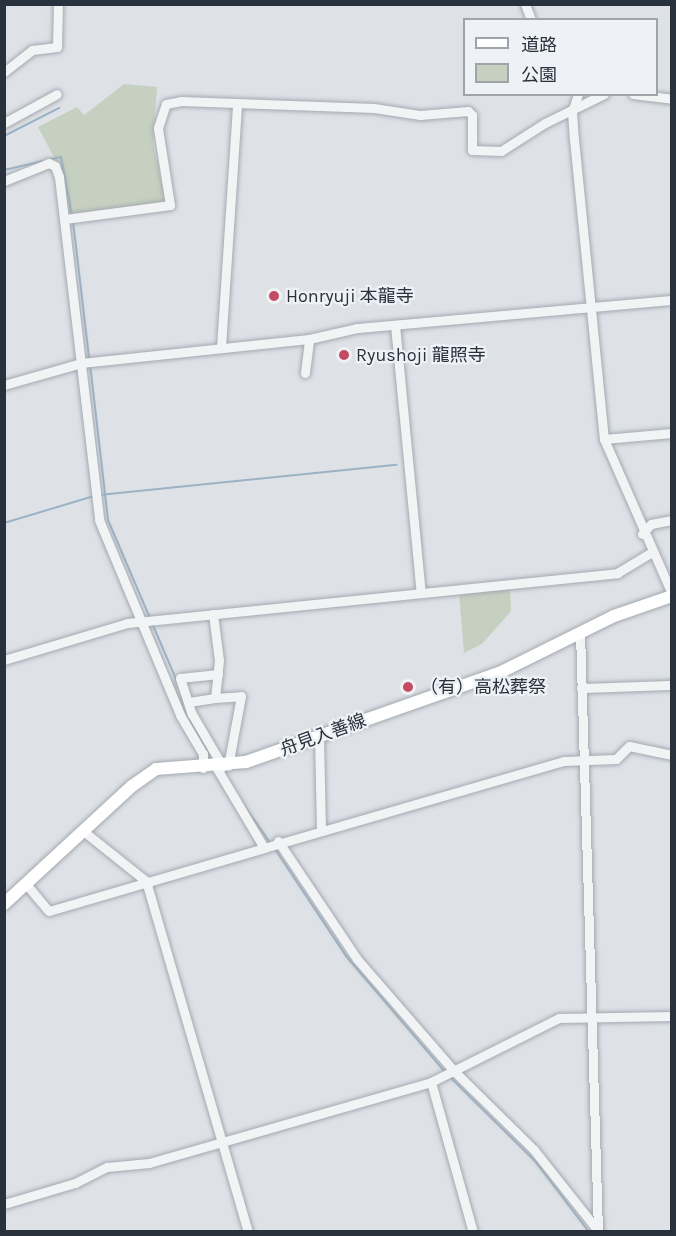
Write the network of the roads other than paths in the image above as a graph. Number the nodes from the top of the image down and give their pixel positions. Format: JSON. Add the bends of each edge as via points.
{"nodes":[{"id":1,"x":58,"y":4,"type":"edge"},
{"id":2,"x":4,"y":72,"type":"edge"},
{"id":3,"x":57,"y":94,"type":"dead end"},
{"id":4,"x":577,"y":96,"type":"edge"},
{"id":5,"x":600,"y":96,"type":"edge"},
{"id":6,"x":649,"y":96,"type":"edge"},
{"id":7,"x":672,"y":99,"type":"edge"},
{"id":8,"x":237,"y":106,"type":"junction"},
{"id":9,"x":572,"y":112,"type":"junction"},
{"id":10,"x":4,"y":123,"type":"edge"},
{"id":11,"x":6,"y":179,"type":"edge"},
{"id":12,"x":65,"y":219,"type":"junction"},
{"id":13,"x":672,"y":300,"type":"edge"},
{"id":14,"x":589,"y":308,"type":"junction"},
{"id":15,"x":395,"y":325,"type":"junction"},
{"id":16,"x":309,"y":339,"type":"junction"},
{"id":17,"x":221,"y":346,"type":"junction"},
{"id":18,"x":81,"y":363,"type":"junction"},
{"id":19,"x":305,"y":373,"type":"dead end"},
{"id":20,"x":4,"y":385,"type":"edge"},
{"id":21,"x":672,"y":433,"type":"edge"},
{"id":22,"x":604,"y":439,"type":"junction"},
{"id":23,"x":672,"y":520,"type":"edge"},
{"id":24,"x":642,"y":534,"type":"junction"},
{"id":25,"x":650,"y":553,"type":"junction"},
{"id":26,"x":421,"y":593,"type":"junction"},
{"id":27,"x":672,"y":595,"type":"edge"},
{"id":28,"x":213,"y":614,"type":"junction"},
{"id":29,"x":138,"y":621,"type":"junction"},
{"id":30,"x":580,"y":632,"type":"junction"},
{"id":31,"x":4,"y":660,"type":"edge"},
{"id":32,"x":218,"y":674,"type":"junction"},
{"id":33,"x":672,"y":685,"type":"edge"},
{"id":34,"x":581,"y":688,"type":"junction"},
{"id":35,"x":215,"y":698,"type":"junction"},
{"id":36,"x":189,"y":702,"type":"junction"},
{"id":37,"x":319,"y":736,"type":"junction"},
{"id":38,"x":672,"y":755,"type":"edge"},
{"id":39,"x":583,"y":759,"type":"junction"},
{"id":40,"x":218,"y":767,"type":"junction"},
{"id":41,"x":321,"y":828,"type":"junction"},
{"id":42,"x":82,"y":830,"type":"junction"},
{"id":43,"x":278,"y":841,"type":"junction"},
{"id":44,"x":264,"y":848,"type":"junction"},
{"id":45,"x":146,"y":881,"type":"junction"},
{"id":46,"x":26,"y":884,"type":"junction"},
{"id":47,"x":4,"y":904,"type":"edge"},
{"id":48,"x":672,"y":1016,"type":"edge"},
{"id":49,"x":593,"y":1018,"type":"junction"},
{"id":50,"x":454,"y":1071,"type":"junction"},
{"id":51,"x":431,"y":1082,"type":"junction"},
{"id":52,"x":222,"y":1141,"type":"junction"},
{"id":53,"x":4,"y":1204,"type":"edge"},
{"id":54,"x":598,"y":1231,"type":"edge"},
{"id":55,"x":248,"y":1232,"type":"edge"},
{"id":56,"x":473,"y":1232,"type":"edge"}],
"edges":[{"from":1,"to":2,"type":"street","via":[[57,46],[32,50]]},
{"from":3,"to":10,"type":"street"},
{"from":4,"to":9,"type":"street"},
{"from":5,"to":9,"type":"street"},
{"from":6,"to":7,"type":"street"},
{"from":8,"to":9,"type":"street","via":[[374,108],[420,115],[468,111],[472,115],[472,150],[501,151],[545,123]]},
{"from":8,"to":12,"type":"street","via":[[181,101],[166,104],[158,128],[171,199],[166,208]]},
{"from":8,"to":17,"type":"street"},
{"from":9,"to":14,"type":"street"},
{"from":11,"to":12,"type":"street","via":[[30,168],[55,166]]},
{"from":12,"to":18,"type":"street"},
{"from":13,"to":14,"type":"street"},
{"from":14,"to":15,"type":"street"},
{"from":14,"to":22,"type":"street"},
{"from":15,"to":16,"type":"street"},
{"from":15,"to":26,"type":"street"},
{"from":16,"to":17,"type":"street"},
{"from":16,"to":19,"type":"street"},
{"from":17,"to":18,"type":"street"},
{"from":18,"to":20,"type":"street"},
{"from":18,"to":29,"type":"street","via":[[99,520]]},
{"from":21,"to":22,"type":"street"},
{"from":22,"to":24,"type":"street"},
{"from":23,"to":24,"type":"street","via":[[651,524]]},
{"from":24,"to":25,"type":"street"},
{"from":25,"to":26,"type":"street","via":[[617,573]]},
{"from":25,"to":27,"type":"street"},
{"from":26,"to":28,"type":"street"},
{"from":27,"to":30,"type":"main road","name":"舟見入善線"},
{"from":28,"to":29,"type":"street"},
{"from":28,"to":32,"type":"street"},
{"from":29,"to":31,"type":"street"},
{"from":29,"to":40,"type":"street","via":[[190,737]]},
{"from":30,"to":34,"type":"street"},
{"from":30,"to":37,"type":"main road","name":"舟見入善線","via":[[499,673]]},
{"from":32,"to":35,"type":"street"},
{"from":32,"to":36,"type":"street","via":[[180,678]]},
{"from":33,"to":34,"type":"street"},
{"from":34,"to":39,"type":"street"},
{"from":35,"to":36,"type":"street"},
{"from":35,"to":40,"type":"street","via":[[241,696]]},
{"from":36,"to":40,"type":"street"},
{"from":37,"to":40,"type":"main road","name":"舟見入善線"},
{"from":37,"to":41,"type":"street"},
{"from":38,"to":39,"type":"street","via":[[629,746],[616,759]]},
{"from":39,"to":41,"type":"street","via":[[468,786]]},
{"from":39,"to":49,"type":"street"},
{"from":40,"to":42,"type":"main road","name":"舟見入善線","via":[[167,766],[146,774]]},
{"from":40,"to":44,"type":"street"},
{"from":41,"to":43,"type":"street"},
{"from":42,"to":45,"type":"street"},
{"from":42,"to":46,"type":"main road","name":"舟見入善線"},
{"from":43,"to":44,"type":"street"},
{"from":43,"to":50,"type":"street","via":[[357,959]]},
{"from":44,"to":45,"type":"street"},
{"from":45,"to":46,"type":"street","via":[[49,911]]},
{"from":45,"to":52,"type":"street"},
{"from":46,"to":47,"type":"main road","name":"舟見入善線"},
{"from":48,"to":49,"type":"street"},
{"from":49,"to":50,"type":"street","via":[[547,1023]]},
{"from":49,"to":54,"type":"street"},
{"from":50,"to":51,"type":"street"},
{"from":50,"to":54,"type":"street","via":[[534,1150]]},
{"from":51,"to":52,"type":"street"},
{"from":51,"to":56,"type":"street"},
{"from":52,"to":53,"type":"street","via":[[149,1163],[107,1167],[75,1183]]},
{"from":52,"to":55,"type":"street"}]}
